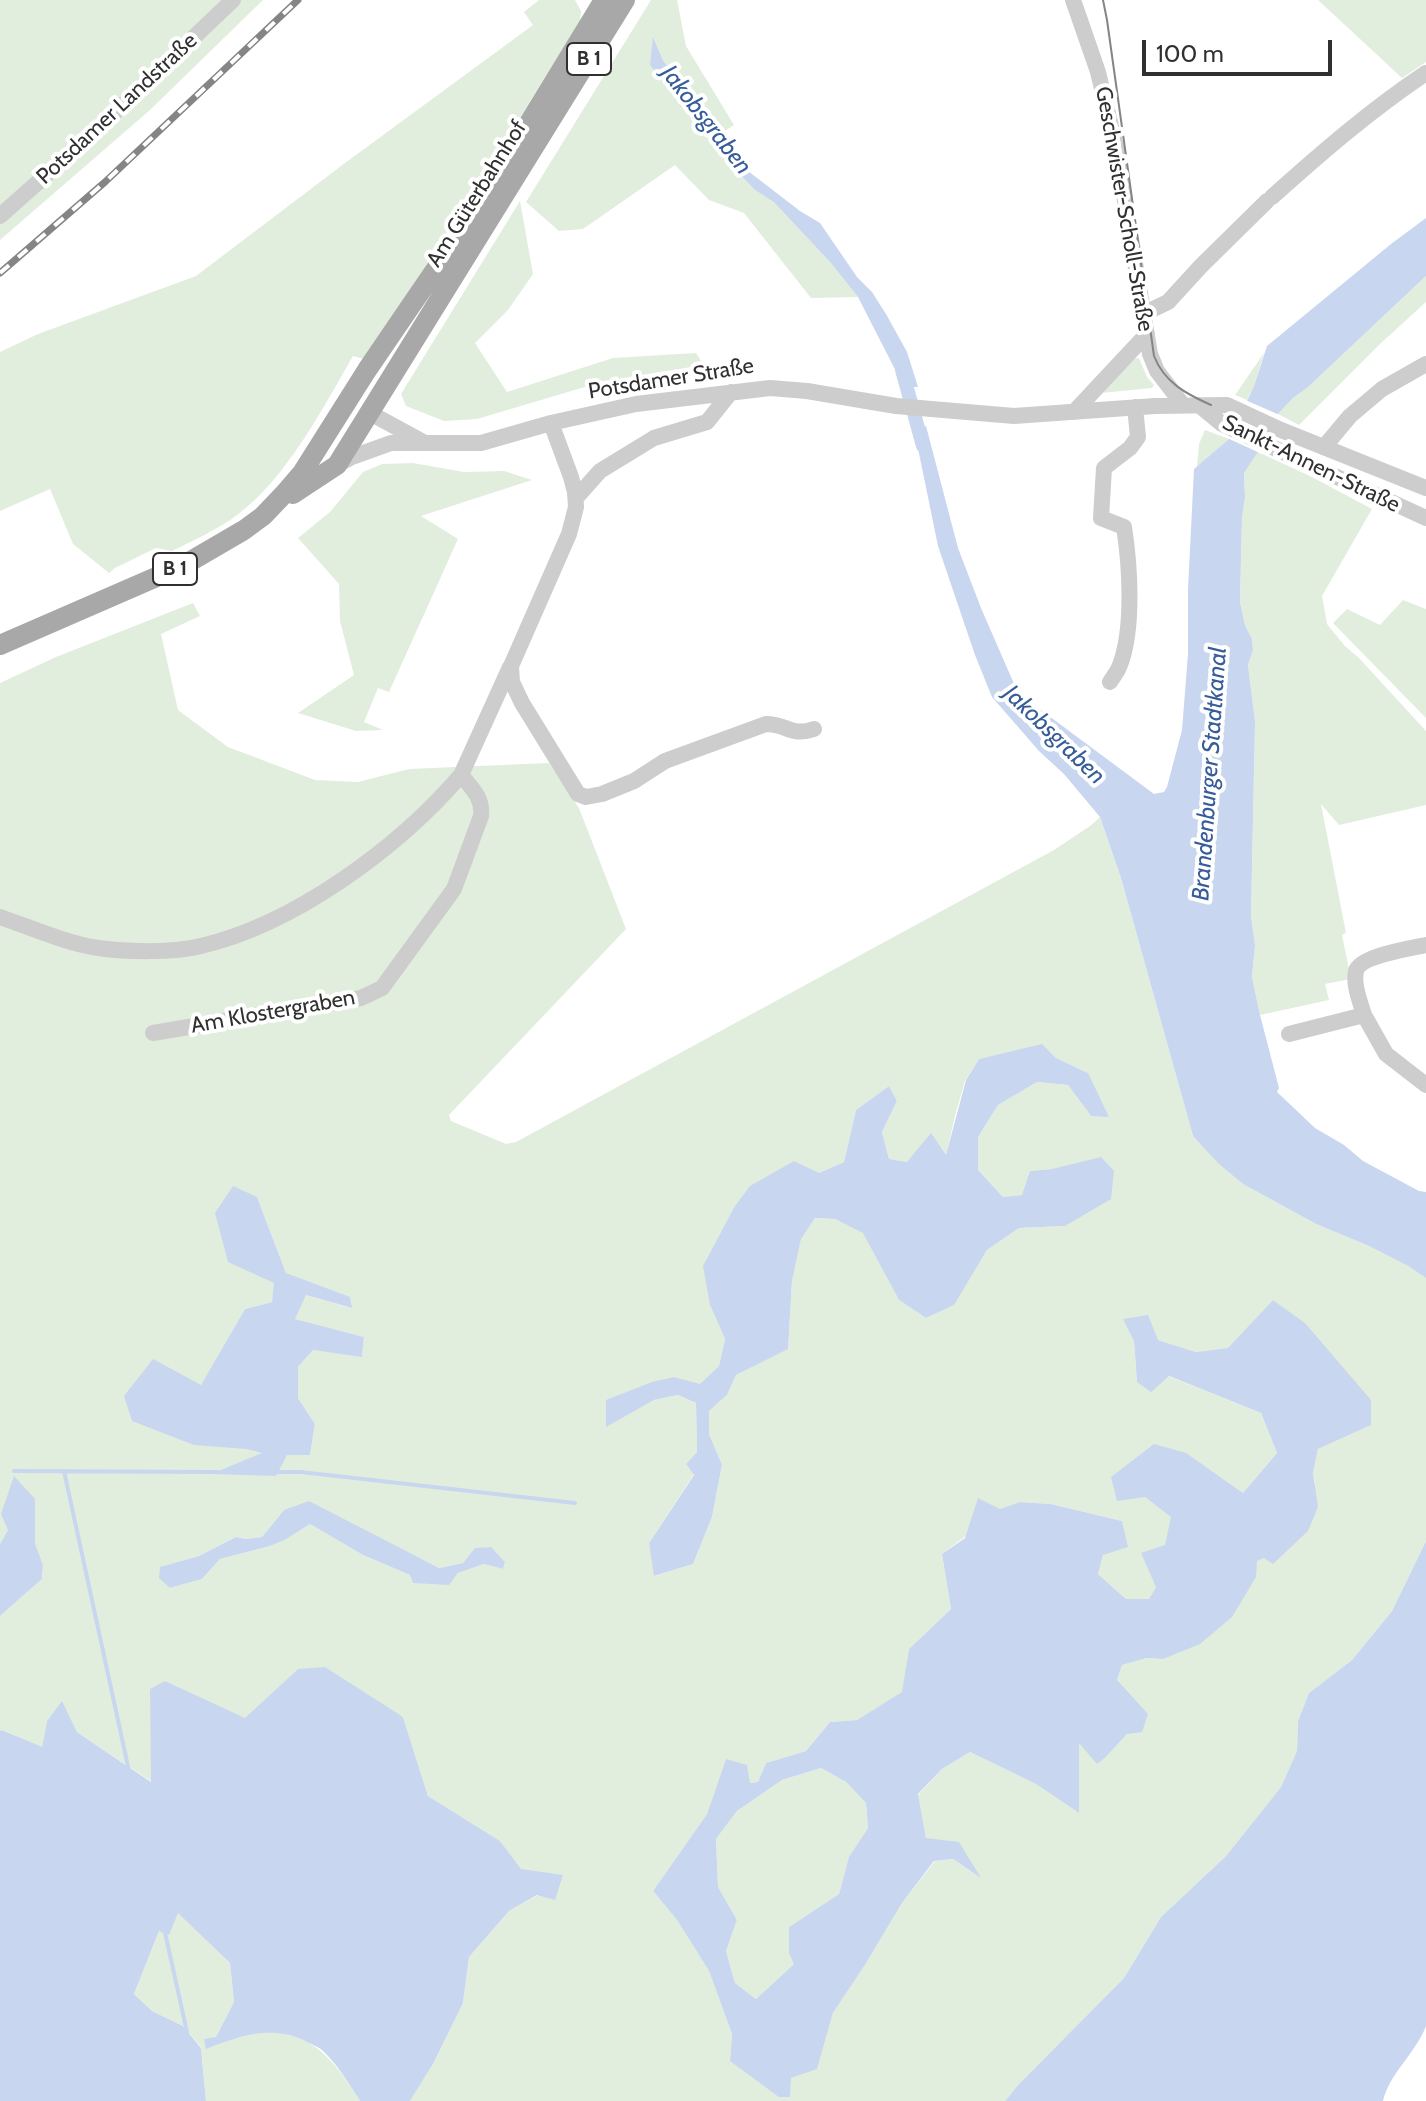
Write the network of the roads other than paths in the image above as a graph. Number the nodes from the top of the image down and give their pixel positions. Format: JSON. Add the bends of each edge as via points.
{"nodes":[{"id":1,"x":233,"y":0,"type":"edge"},
{"id":2,"x":604,"y":0,"type":"edge"},
{"id":3,"x":624,"y":0,"type":"edge"},
{"id":4,"x":1078,"y":2,"type":"edge"},
{"id":5,"x":1426,"y":73,"type":"edge"},
{"id":6,"x":0,"y":216,"type":"edge"},
{"id":7,"x":1145,"y":313,"type":"junction"},
{"id":8,"x":1147,"y":334,"type":"junction"},
{"id":9,"x":1426,"y":364,"type":"edge"},
{"id":10,"x":731,"y":392,"type":"junction"},
{"id":11,"x":348,"y":401,"type":"junction"},
{"id":12,"x":1191,"y":405,"type":"junction"},
{"id":13,"x":1135,"y":407,"type":"junction"},
{"id":14,"x":1074,"y":412,"type":"junction"},
{"id":15,"x":370,"y":413,"type":"junction"},
{"id":16,"x":551,"y":423,"type":"junction"},
{"id":17,"x":428,"y":444,"type":"junction"},
{"id":18,"x":1324,"y":447,"type":"junction"},
{"id":19,"x":337,"y":465,"type":"junction"},
{"id":20,"x":1426,"y":488,"type":"edge"},
{"id":21,"x":576,"y":498,"type":"junction"},
{"id":22,"x":267,"y":512,"type":"junction"},
{"id":23,"x":1426,"y":518,"type":"edge"},
{"id":24,"x":0,"y":645,"type":"edge"},
{"id":25,"x":511,"y":666,"type":"junction"},
{"id":26,"x":1110,"y":682,"type":"dead end"},
{"id":27,"x":814,"y":729,"type":"dead end"},
{"id":28,"x":461,"y":775,"type":"junction"},
{"id":29,"x":0,"y":917,"type":"edge"},
{"id":30,"x":1426,"y":945,"type":"edge"},
{"id":31,"x":1364,"y":1015,"type":"junction"},
{"id":32,"x":153,"y":1033,"type":"dead end"},
{"id":33,"x":1289,"y":1034,"type":"dead end"},
{"id":34,"x":1426,"y":1085,"type":"edge"}],
"edges":[{"from":1,"to":6,"type":"street","name":"Potsdamer Landstraße"},
{"from":2,"to":11,"type":"main road","name":"Am Güterbahnhof","via":[[474,213]]},
{"from":3,"to":15,"type":"main road","name":"Am Güterbahnhof","number":"B 1"},
{"from":4,"to":7,"type":"street","name":"Geschwister-Scholl-Straße","via":[[1116,147]]},
{"from":5,"to":7,"type":"street","via":[[1304,168],[1168,302]]},
{"from":7,"to":8,"type":"street","name":"Geschwister-Scholl-Straße"},
{"from":8,"to":12,"type":"street","name":"Geschwister-Scholl-Straße","via":[[1153,364]]},
{"from":8,"to":14,"type":"street"},
{"from":9,"to":18,"type":"street","via":[[1382,389]]},
{"from":10,"to":14,"type":"street","name":"Potsdamer Straße","via":[[807,391],[896,406],[1014,416]]},
{"from":10,"to":16,"type":"street","name":"Potsdamer Straße","via":[[636,404]]},
{"from":10,"to":21,"type":"street","via":[[707,422],[654,438],[600,471]]},
{"from":11,"to":15,"type":"main road"},
{"from":11,"to":22,"type":"main road","number":"B 1","via":[[302,473]]},
{"from":12,"to":13,"type":"street","name":"Potsdamer Straße"},
{"from":12,"to":18,"type":"street","name":"Sankt-Annen-Straße","via":[[1230,406]]},
{"from":12,"to":23,"type":"street","name":"Sankt-Annen-Straße"},
{"from":13,"to":14,"type":"street","name":"Potsdamer Straße"},
{"from":13,"to":26,"type":"street","via":[[1138,437],[1104,468],[1101,518],[1124,527],[1128,554],[1128,629],[1120,665]]},
{"from":15,"to":17,"type":"street","name":"Potsdamer Straße"},
{"from":15,"to":19,"type":"main road","number":"B 1"},
{"from":16,"to":17,"type":"street","name":"Potsdamer Straße","via":[[481,443]]},
{"from":16,"to":21,"type":"street"},
{"from":17,"to":19,"type":"street","via":[[391,443]]},
{"from":18,"to":20,"type":"street","name":"Sankt-Annen-Straße"},
{"from":19,"to":22,"type":"main road","number":"B 1"},
{"from":21,"to":25,"type":"street","via":[[569,534]]},
{"from":22,"to":24,"type":"main road","number":"B 1","via":[[184,565]]},
{"from":25,"to":27,"type":"street","via":[[522,703],[578,794],[586,797],[766,724],[796,733]]},
{"from":25,"to":28,"type":"street"},
{"from":28,"to":29,"type":"street","via":[[401,834],[343,879],[272,922],[234,937],[150,951],[100,948]]},
{"from":28,"to":32,"type":"street","name":"Am Klostergraben","via":[[482,806],[454,889],[382,988],[361,998]]},
{"from":30,"to":31,"type":"street","via":[[1358,966],[1357,991]]},
{"from":31,"to":33,"type":"street"},
{"from":31,"to":34,"type":"street","via":[[1386,1054]]}]}
